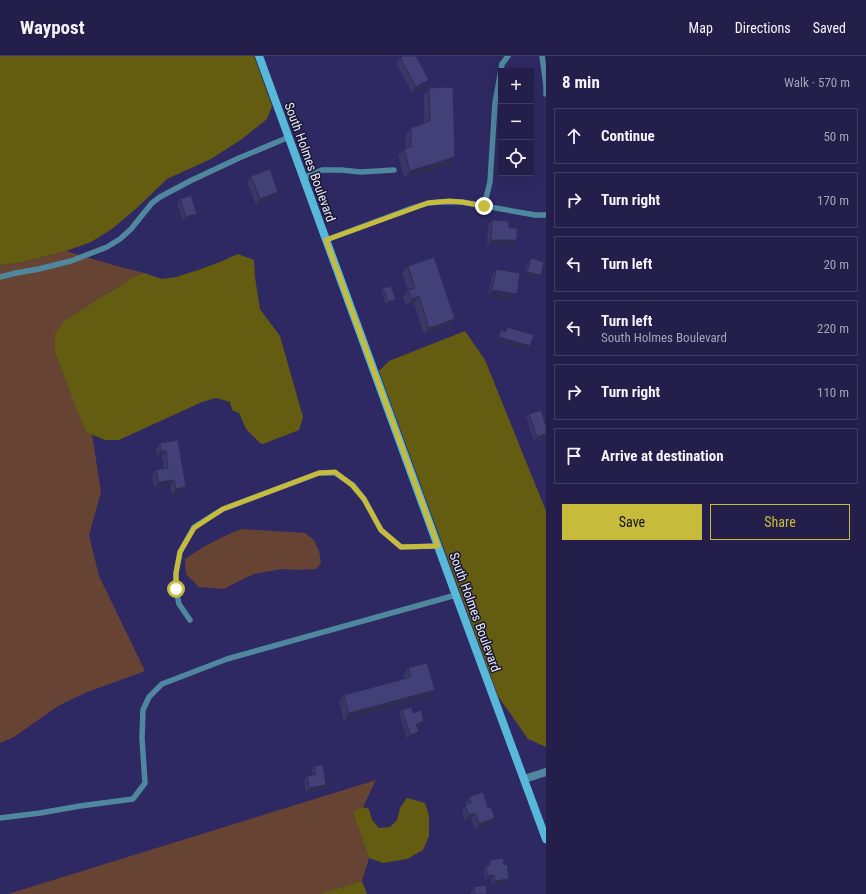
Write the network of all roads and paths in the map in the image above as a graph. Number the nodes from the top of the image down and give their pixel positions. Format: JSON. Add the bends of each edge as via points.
{"nodes":[{"id":1,"x":259,"y":56,"type":"edge"},
{"id":2,"x":508,"y":56,"type":"edge"},
{"id":3,"x":542,"y":56,"type":"edge"},
{"id":4,"x":546,"y":94,"type":"edge"},
{"id":5,"x":289,"y":138,"type":"junction"},
{"id":6,"x":394,"y":170,"type":"dead end"},
{"id":7,"x":303,"y":178,"type":"junction"},
{"id":8,"x":484,"y":206,"type":"junction"},
{"id":9,"x":546,"y":215,"type":"edge"},
{"id":10,"x":326,"y":240,"type":"junction"},
{"id":11,"x":0,"y":277,"type":"edge"},
{"id":12,"x":438,"y":546,"type":"junction"},
{"id":13,"x":456,"y":595,"type":"junction"},
{"id":14,"x":190,"y":620,"type":"dead end"},
{"id":15,"x":546,"y":772,"type":"edge"},
{"id":16,"x":524,"y":779,"type":"junction"},
{"id":17,"x":0,"y":818,"type":"edge"},
{"id":18,"x":546,"y":839,"type":"edge"}],
"edges":[{"from":1,"to":5,"type":"main road","name":"South Holmes Boulevard"},
{"from":2,"to":8,"type":"lane","via":[[502,64],[495,103],[490,182]]},
{"from":3,"to":4,"type":"lane"},
{"from":5,"to":7,"type":"main road","name":"South Holmes Boulevard"},
{"from":5,"to":11,"type":"lane","via":[[239,158],[160,197],[152,203],[131,230],[107,247],[71,261]]},
{"from":6,"to":7,"type":"lane","via":[[322,170]]},
{"from":7,"to":10,"type":"main road","name":"South Holmes Boulevard"},
{"from":8,"to":9,"type":"lane"},
{"from":8,"to":10,"type":"lane","via":[[449,201],[428,203]]},
{"from":10,"to":12,"type":"main road","name":"South Holmes Boulevard"},
{"from":12,"to":13,"type":"main road","name":"South Holmes Boulevard"},
{"from":12,"to":14,"type":"lane","via":[[401,547],[381,530],[364,499],[352,485],[335,472],[319,473],[223,509],[194,528],[180,552],[176,573],[178,604]]},
{"from":13,"to":16,"type":"main road","name":"South Holmes Boulevard"},
{"from":13,"to":17,"type":"lane","via":[[227,659],[162,684],[149,697],[143,710],[145,783],[133,799]]},
{"from":15,"to":16,"type":"street"},
{"from":16,"to":18,"type":"main road","name":"South Holmes Boulevard"}]}
